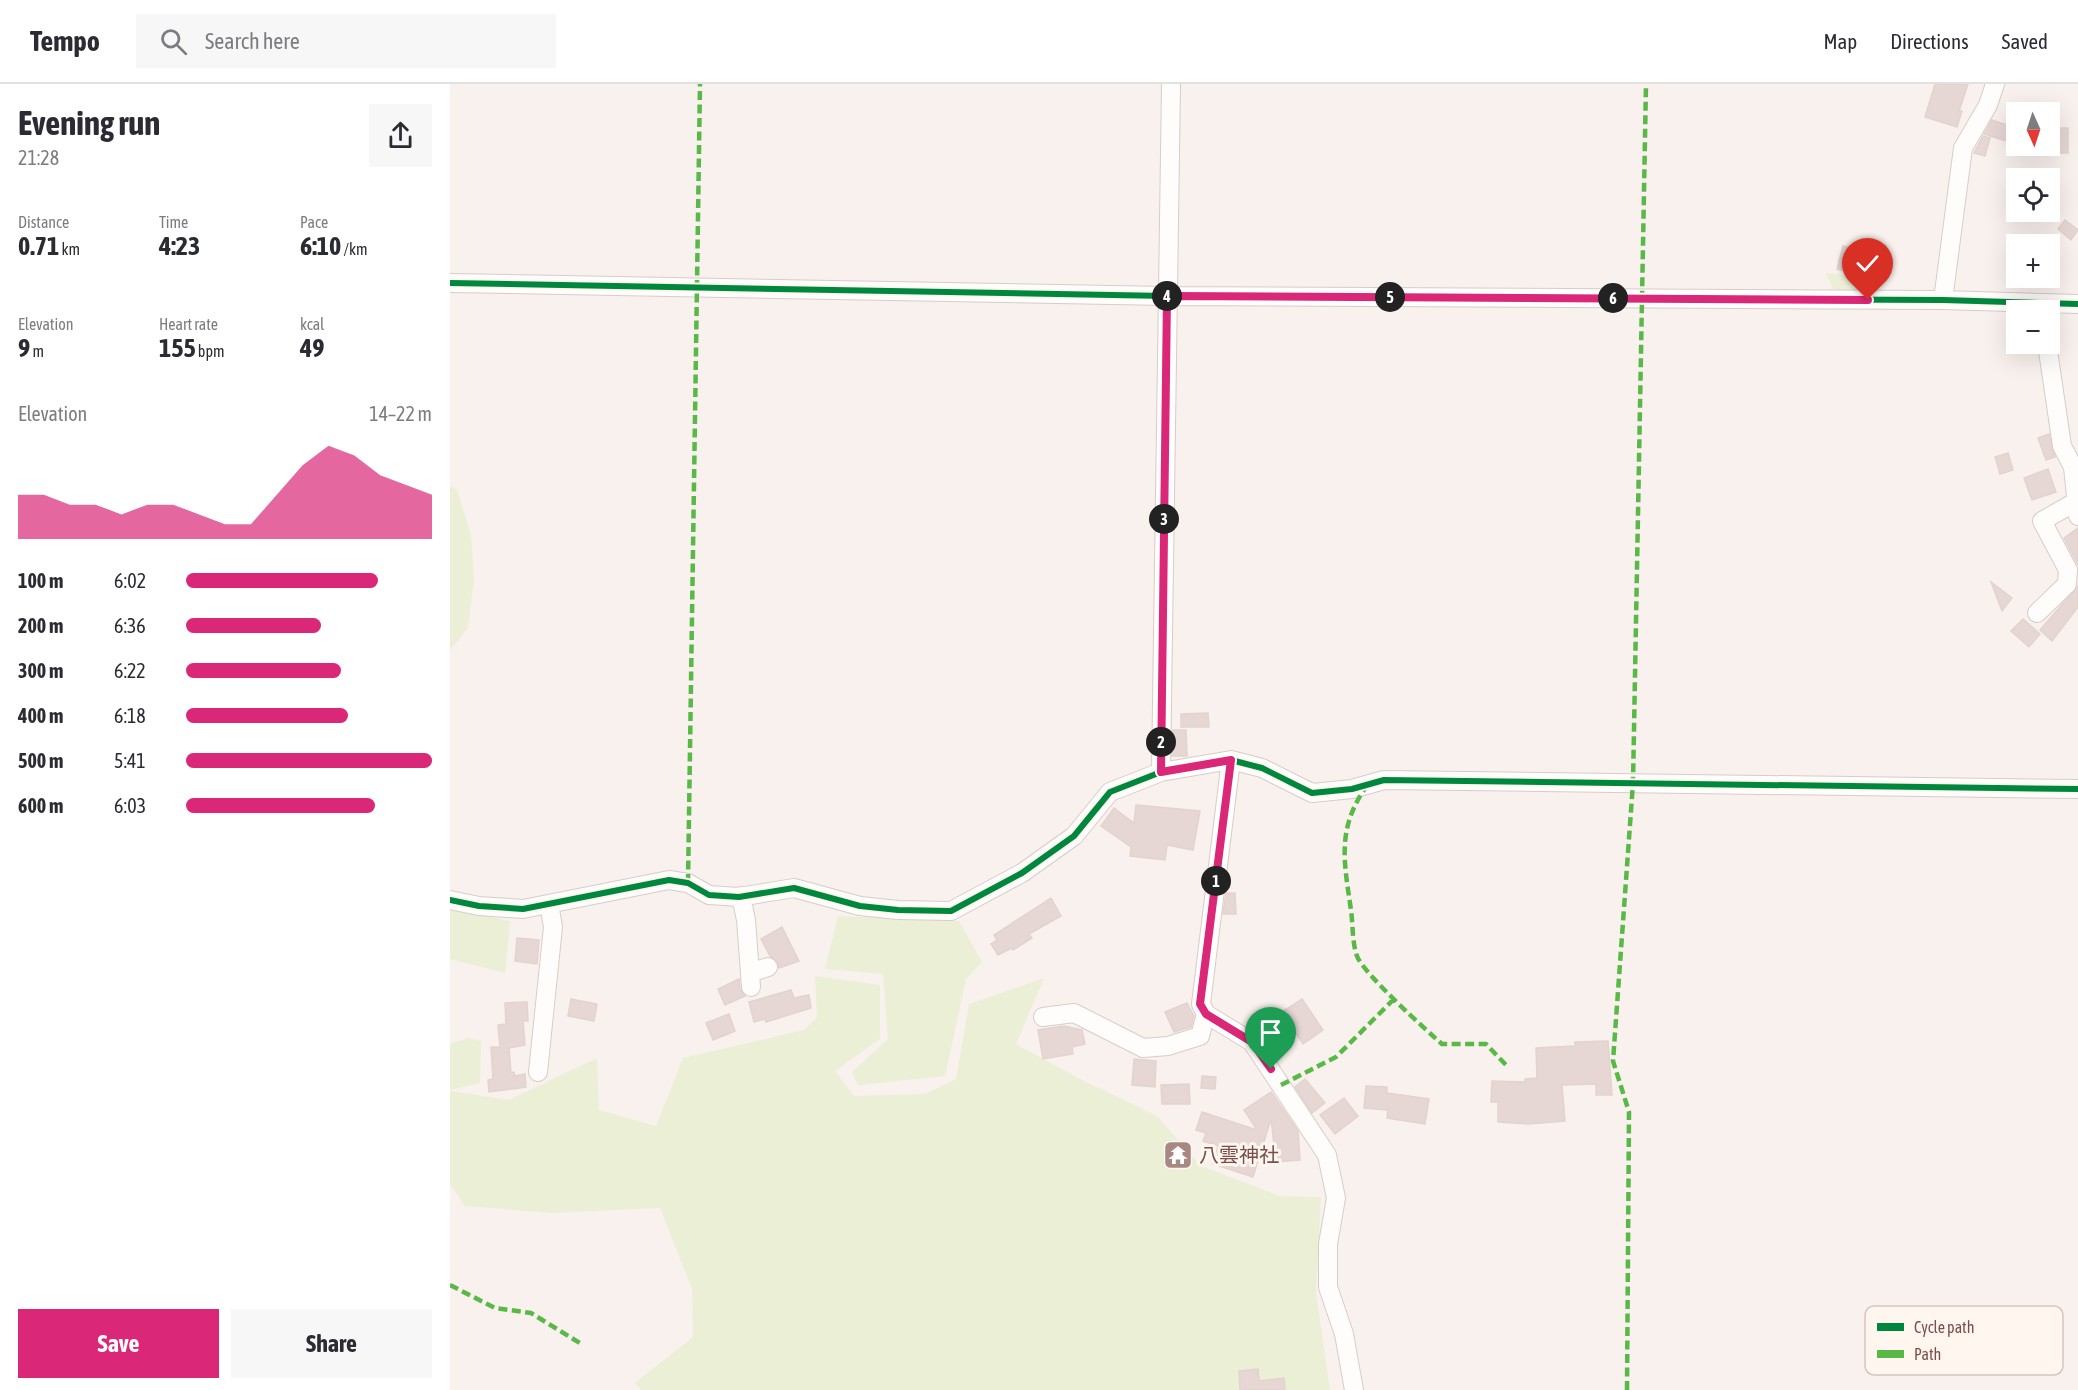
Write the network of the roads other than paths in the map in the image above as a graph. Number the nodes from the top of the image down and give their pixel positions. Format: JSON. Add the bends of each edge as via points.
{"nodes":[{"id":1,"x":1171,"y":84,"type":"edge"},
{"id":2,"x":1995,"y":84,"type":"edge"},
{"id":3,"x":450,"y":283,"type":"edge"},
{"id":4,"x":1167,"y":296,"type":"junction"},
{"id":5,"x":1943,"y":300,"type":"junction"},
{"id":6,"x":2006,"y":304,"type":"edge"},
{"id":7,"x":2078,"y":304,"type":"edge"},
{"id":8,"x":2060,"y":305,"type":"edge"},
{"id":9,"x":2048,"y":354,"type":"edge"},
{"id":10,"x":2075,"y":467,"type":"edge"},
{"id":11,"x":2078,"y":508,"type":"edge"},
{"id":12,"x":2037,"y":613,"type":"dead end"},
{"id":13,"x":1231,"y":760,"type":"junction"},
{"id":14,"x":1161,"y":772,"type":"junction"},
{"id":15,"x":2078,"y":789,"type":"edge"},
{"id":16,"x":741,"y":896,"type":"junction"},
{"id":17,"x":450,"y":900,"type":"edge"},
{"id":18,"x":549,"y":904,"type":"junction"},
{"id":19,"x":756,"y":976,"type":"dead end"},
{"id":20,"x":1206,"y":1014,"type":"junction"},
{"id":21,"x":1043,"y":1017,"type":"dead end"},
{"id":22,"x":538,"y":1072,"type":"dead end"},
{"id":23,"x":1354,"y":1390,"type":"edge"}],
"edges":[{"from":1,"to":4,"type":"street"},
{"from":2,"to":5,"type":"street","via":[[1988,105],[1963,148]]},
{"from":3,"to":4,"type":"street"},
{"from":4,"to":5,"type":"street"},
{"from":4,"to":14,"type":"street"},
{"from":5,"to":6,"type":"street"},
{"from":7,"to":8,"type":"street"},
{"from":9,"to":10,"type":"street","via":[[2062,446]]},
{"from":10,"to":11,"type":"street"},
{"from":11,"to":12,"type":"street","via":[[2042,521],[2068,570],[2067,584]]},
{"from":13,"to":14,"type":"street"},
{"from":13,"to":15,"type":"street","via":[[1262,768],[1312,793],[1352,789],[1384,780]]},
{"from":13,"to":20,"type":"street","via":[[1200,1004]]},
{"from":14,"to":16,"type":"street","via":[[1110,792],[1074,836],[1022,873],[951,911],[860,906],[794,888]]},
{"from":16,"to":18,"type":"street","via":[[709,895],[688,883],[669,880]]},
{"from":16,"to":19,"type":"street"},
{"from":17,"to":18,"type":"street","via":[[523,909]]},
{"from":18,"to":22,"type":"street","via":[[552,927]]},
{"from":20,"to":21,"type":"street","via":[[1200,1036],[1168,1046],[1143,1048],[1074,1013]]},
{"from":20,"to":23,"type":"street","via":[[1252,1042],[1327,1155],[1336,1198],[1328,1244],[1328,1287],[1344,1334]]}]}
